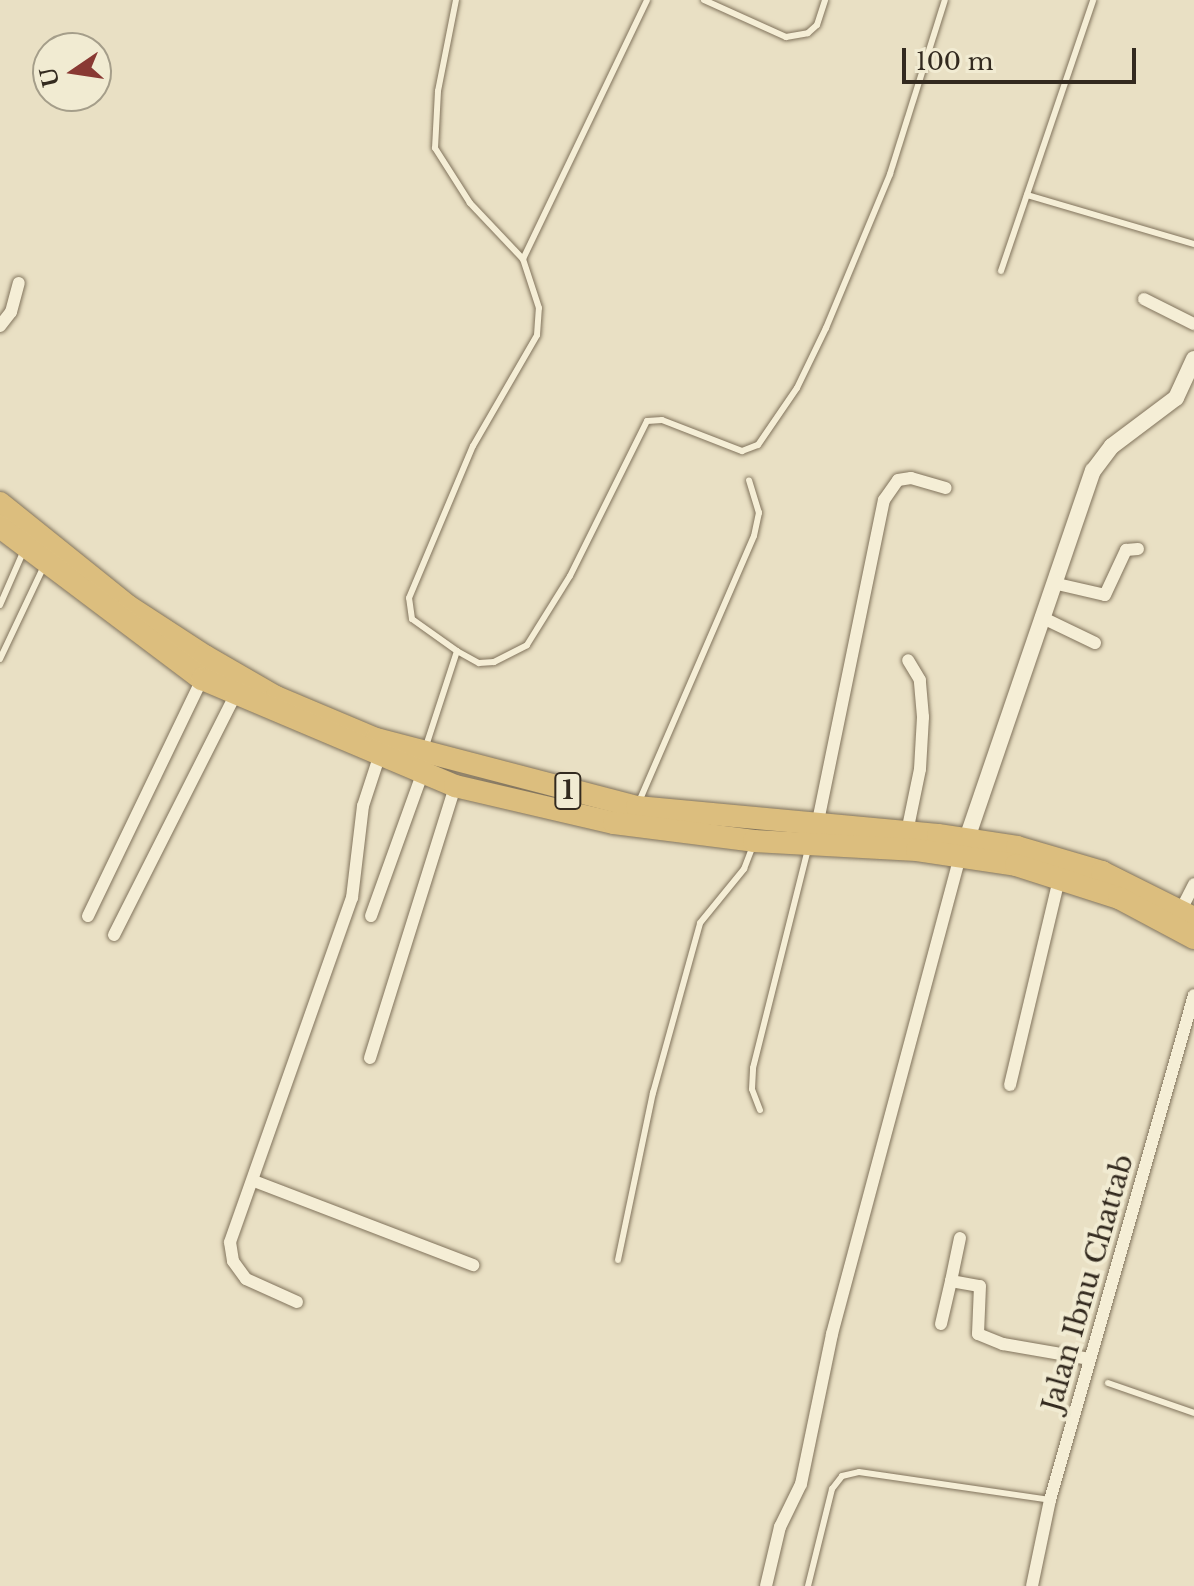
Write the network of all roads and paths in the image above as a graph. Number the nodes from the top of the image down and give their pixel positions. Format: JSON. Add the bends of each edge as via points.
{"nodes":[{"id":1,"x":456,"y":0,"type":"edge"},
{"id":2,"x":647,"y":0,"type":"edge"},
{"id":3,"x":704,"y":0,"type":"edge"},
{"id":4,"x":825,"y":0,"type":"edge"},
{"id":5,"x":945,"y":0,"type":"edge"},
{"id":6,"x":1093,"y":0,"type":"edge"},
{"id":7,"x":1027,"y":195,"type":"junction"},
{"id":8,"x":1194,"y":244,"type":"edge"},
{"id":9,"x":523,"y":259,"type":"junction"},
{"id":10,"x":1001,"y":271,"type":"dead end"},
{"id":11,"x":19,"y":283,"type":"dead end"},
{"id":12,"x":1144,"y":299,"type":"dead end"},
{"id":13,"x":1194,"y":324,"type":"edge"},
{"id":14,"x":0,"y":326,"type":"edge"},
{"id":15,"x":1194,"y":359,"type":"edge"},
{"id":16,"x":749,"y":481,"type":"dead end"},
{"id":17,"x":946,"y":488,"type":"dead end"},
{"id":18,"x":0,"y":503,"type":"edge"},
{"id":19,"x":0,"y":527,"type":"edge"},
{"id":20,"x":26,"y":547,"type":"junction"},
{"id":21,"x":1138,"y":549,"type":"dead end"},
{"id":22,"x":45,"y":563,"type":"junction"},
{"id":23,"x":1053,"y":583,"type":"junction"},
{"id":24,"x":0,"y":605,"type":"edge"},
{"id":25,"x":1041,"y":617,"type":"junction"},
{"id":26,"x":1095,"y":643,"type":"dead end"},
{"id":27,"x":457,"y":651,"type":"junction"},
{"id":28,"x":0,"y":659,"type":"edge"},
{"id":29,"x":908,"y":660,"type":"dead end"},
{"id":30,"x":202,"y":679,"type":"junction"},
{"id":31,"x":235,"y":695,"type":"junction"},
{"id":32,"x":379,"y":757,"type":"junction"},
{"id":33,"x":423,"y":764,"type":"junction"},
{"id":34,"x":455,"y":786,"type":"junction"},
{"id":35,"x":637,"y":807,"type":"junction"},
{"id":36,"x":907,"y":832,"type":"junction"},
{"id":37,"x":813,"y":836,"type":"junction"},
{"id":38,"x":754,"y":841,"type":"junction"},
{"id":39,"x":964,"y":847,"type":"junction"},
{"id":40,"x":1059,"y":879,"type":"junction"},
{"id":41,"x":1194,"y":884,"type":"edge"},
{"id":42,"x":1188,"y":914,"type":"edge"},
{"id":43,"x":88,"y":916,"type":"dead end"},
{"id":44,"x":371,"y":916,"type":"dead end"},
{"id":45,"x":114,"y":935,"type":"dead end"},
{"id":46,"x":1194,"y":938,"type":"edge"},
{"id":47,"x":1194,"y":995,"type":"edge"},
{"id":48,"x":370,"y":1058,"type":"dead end"},
{"id":49,"x":1010,"y":1085,"type":"dead end"},
{"id":50,"x":760,"y":1110,"type":"dead end"},
{"id":51,"x":254,"y":1181,"type":"junction"},
{"id":52,"x":960,"y":1238,"type":"dead end"},
{"id":53,"x":618,"y":1260,"type":"dead end"},
{"id":54,"x":473,"y":1265,"type":"dead end"},
{"id":55,"x":951,"y":1281,"type":"junction"},
{"id":56,"x":297,"y":1302,"type":"dead end"},
{"id":57,"x":941,"y":1324,"type":"dead end"},
{"id":58,"x":1090,"y":1359,"type":"junction"},
{"id":59,"x":1108,"y":1383,"type":"dead end"},
{"id":60,"x":1194,"y":1413,"type":"edge"},
{"id":61,"x":1050,"y":1500,"type":"junction"},
{"id":62,"x":766,"y":1586,"type":"edge"},
{"id":63,"x":808,"y":1586,"type":"edge"},
{"id":64,"x":1032,"y":1586,"type":"edge"}],
"edges":[{"from":1,"to":9,"type":"lane","via":[[438,91],[435,148],[470,203]]},
{"from":2,"to":9,"type":"lane"},
{"from":3,"to":4,"type":"lane","via":[[774,32],[798,37],[817,25]]},
{"from":5,"to":27,"type":"lane","via":[[890,174],[826,328],[797,388],[758,445],[742,451],[662,420],[647,421],[562,590],[527,645],[494,662],[479,663]]},
{"from":6,"to":7,"type":"lane"},
{"from":7,"to":8,"type":"lane"},
{"from":7,"to":10,"type":"lane"},
{"from":9,"to":27,"type":"lane","via":[[539,308],[537,335],[473,446],[409,598],[412,619]]},
{"from":11,"to":14,"type":"street","via":[[11,312]]},
{"from":12,"to":13,"type":"street"},
{"from":15,"to":23,"type":"street","via":[[1176,398],[1112,446],[1093,471]]},
{"from":16,"to":35,"type":"lane","via":[[759,513],[754,536]]},
{"from":17,"to":37,"type":"street","via":[[911,478],[898,480],[884,500]]},
{"from":18,"to":33,"type":"highway","number":"1","via":[[128,606],[205,656],[276,697]]},
{"from":19,"to":20,"type":"highway","number":"1"},
{"from":20,"to":22,"type":"highway","number":"1"},
{"from":20,"to":24,"type":"lane"},
{"from":21,"to":23,"type":"street","via":[[1126,550],[1105,595]]},
{"from":22,"to":28,"type":"lane"},
{"from":22,"to":30,"type":"highway","number":"1"},
{"from":23,"to":25,"type":"street"},
{"from":25,"to":26,"type":"street"},
{"from":25,"to":39,"type":"street"},
{"from":27,"to":33,"type":"lane"},
{"from":29,"to":36,"type":"street","via":[[920,680],[923,717],[920,769]]},
{"from":30,"to":31,"type":"highway","number":"1"},
{"from":30,"to":43,"type":"street"},
{"from":31,"to":32,"type":"highway","number":"1"},
{"from":31,"to":45,"type":"street"},
{"from":32,"to":33,"type":"highway","number":"1"},
{"from":32,"to":51,"type":"street","via":[[363,806],[352,898]]},
{"from":33,"to":34,"type":"highway","number":"1"},
{"from":33,"to":35,"type":"highway","number":"1"},
{"from":33,"to":44,"type":"street"},
{"from":34,"to":38,"type":"highway","number":"1","via":[[542,810]]},
{"from":34,"to":48,"type":"street","via":[[439,852]]},
{"from":35,"to":37,"type":"highway","number":"1"},
{"from":36,"to":37,"type":"highway","number":"1"},
{"from":36,"to":39,"type":"highway","number":"1"},
{"from":37,"to":38,"type":"highway","number":"1"},
{"from":37,"to":39,"type":"highway","number":"1"},
{"from":37,"to":50,"type":"lane","via":[[753,1068],[752,1089]]},
{"from":38,"to":53,"type":"lane","via":[[744,869],[700,923],[653,1093]]},
{"from":39,"to":40,"type":"highway","number":"1"},
{"from":39,"to":42,"type":"highway","number":"1","via":[[1061,857],[1146,890]]},
{"from":39,"to":62,"type":"street","via":[[832,1334],[801,1484],[780,1527]]},
{"from":40,"to":46,"type":"highway","number":"1","via":[[1119,898]]},
{"from":40,"to":49,"type":"street"},
{"from":41,"to":42,"type":"street"},
{"from":47,"to":58,"type":"street","name":"Jalan Ibnu Chattab"},
{"from":51,"to":54,"type":"street"},
{"from":51,"to":56,"type":"street","via":[[230,1242],[233,1261],[246,1279]]},
{"from":52,"to":55,"type":"street"},
{"from":55,"to":57,"type":"street"},
{"from":55,"to":58,"type":"street","via":[[980,1286],[978,1334],[1003,1344]]},
{"from":58,"to":61,"type":"street","name":"Jalan Ibnu Chattab"},
{"from":59,"to":60,"type":"lane"},
{"from":61,"to":63,"type":"lane","via":[[859,1472],[842,1476],[832,1489]]},
{"from":61,"to":64,"type":"street","name":"Jalan Ibnu Chattab"}]}
